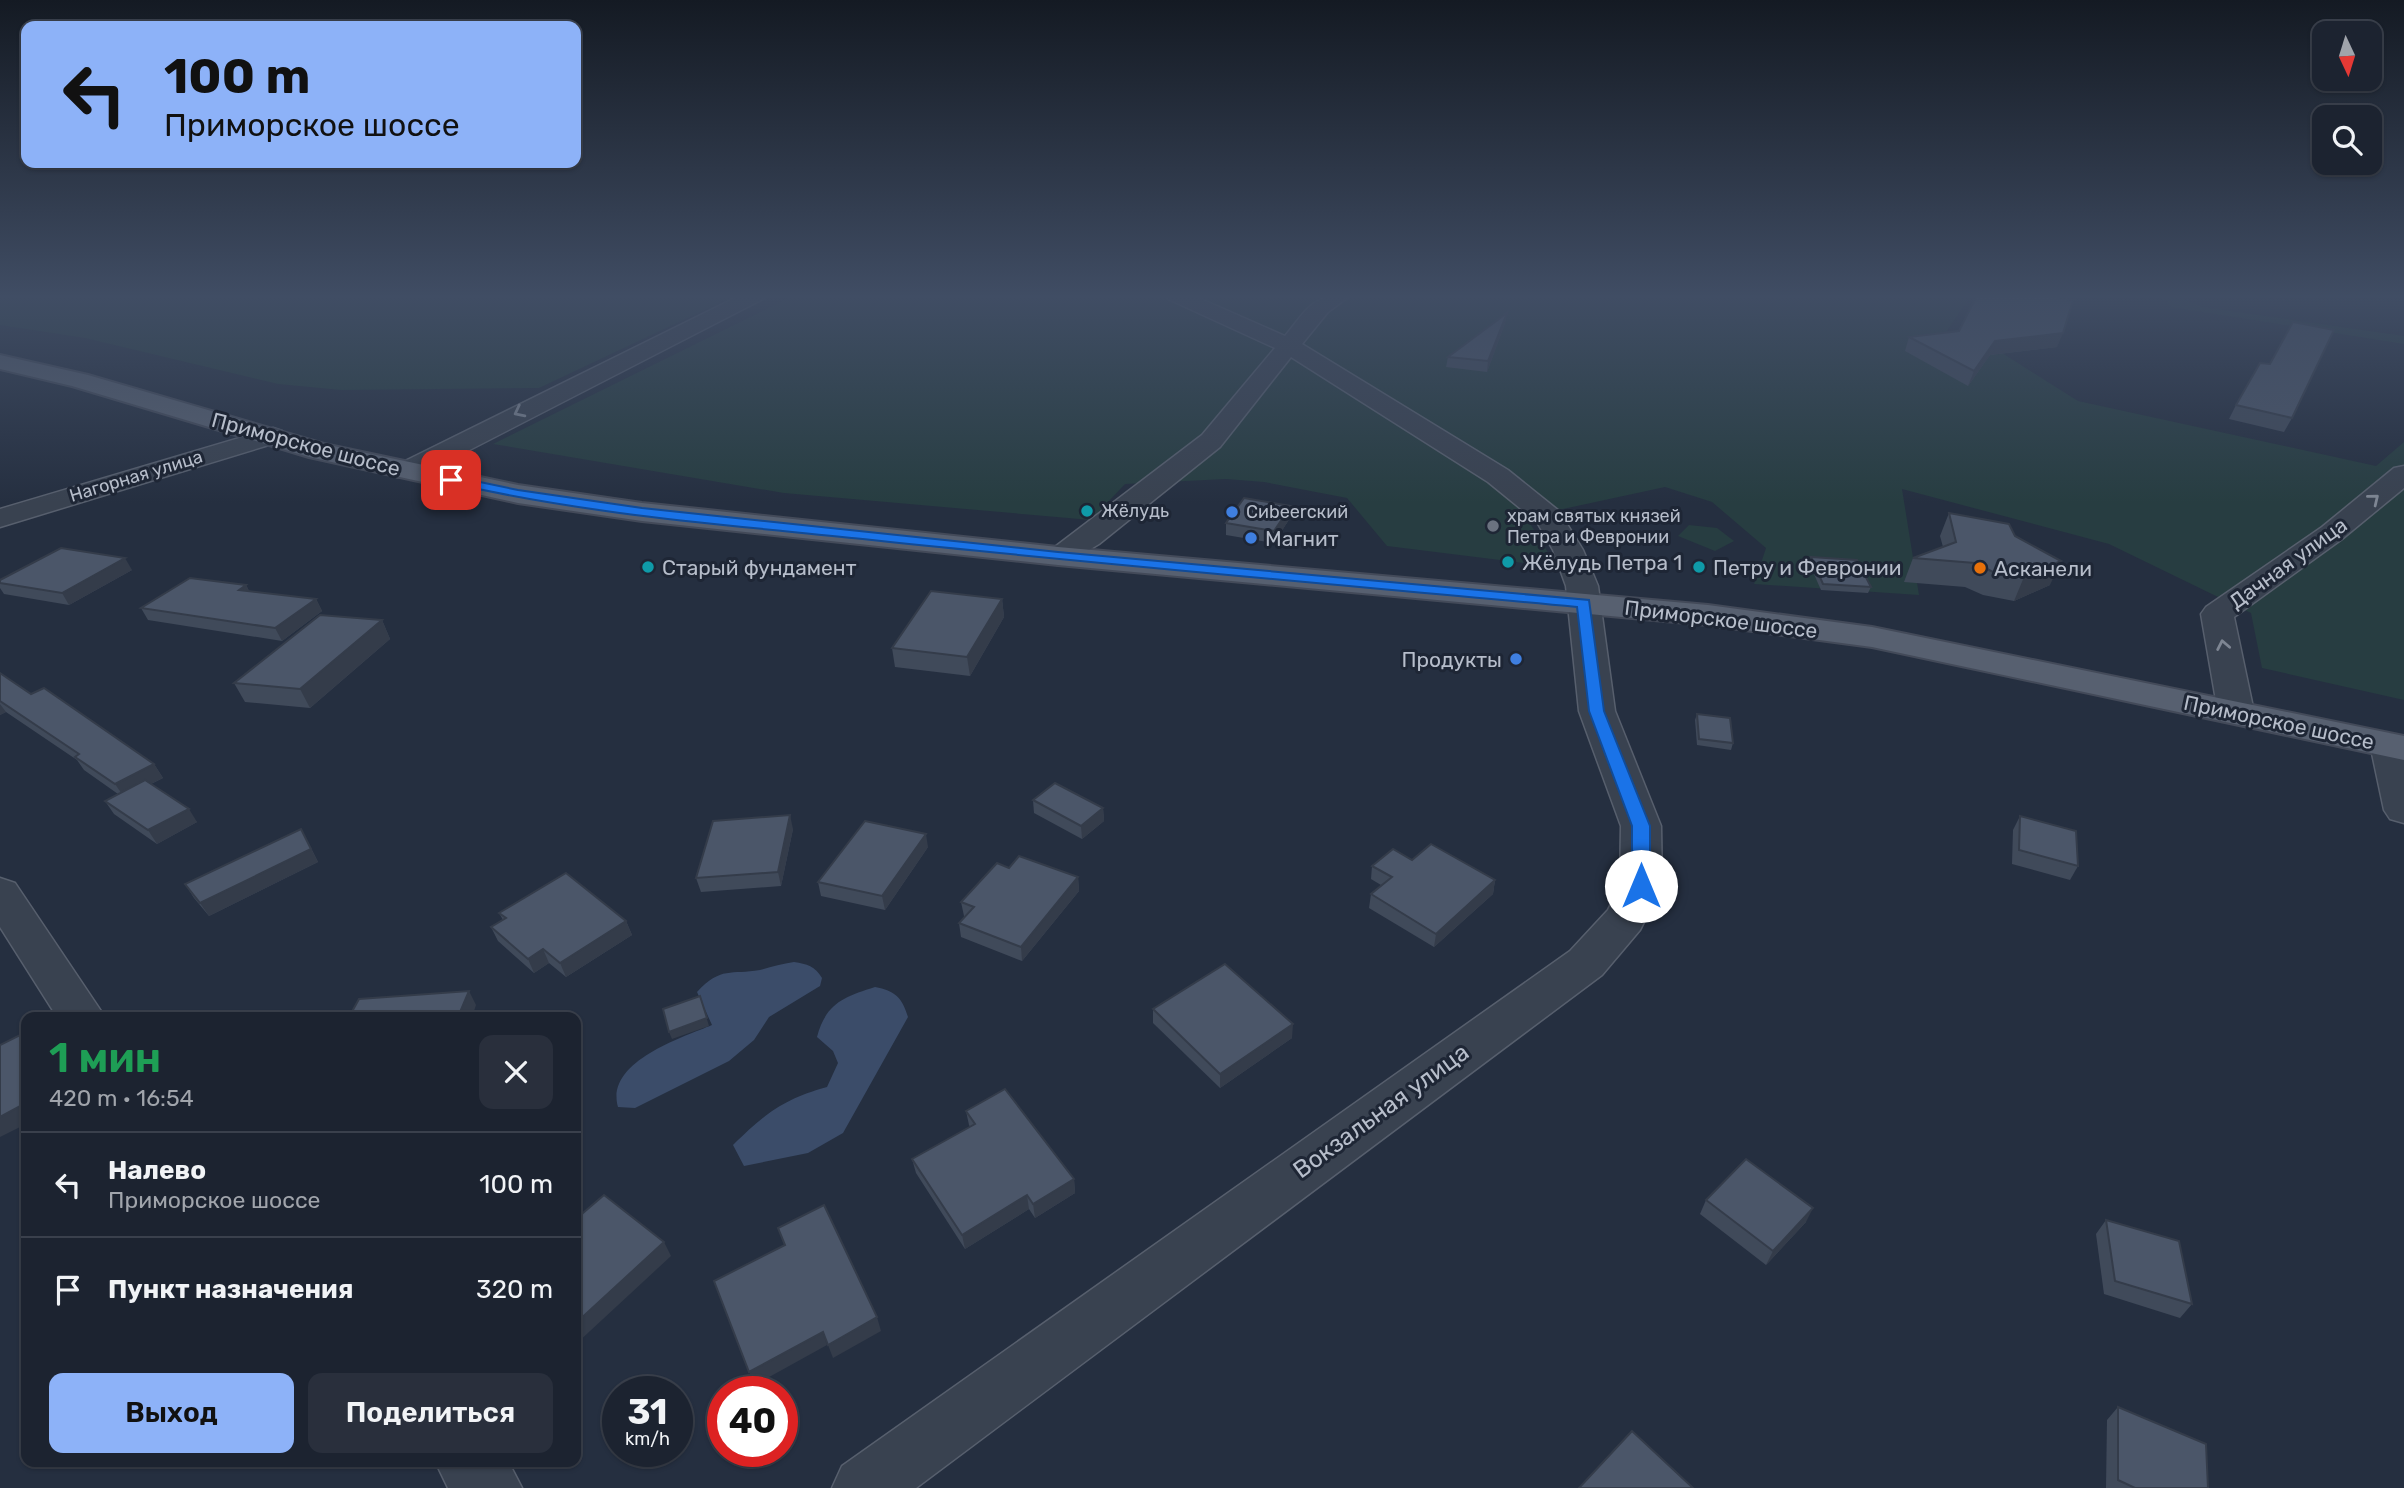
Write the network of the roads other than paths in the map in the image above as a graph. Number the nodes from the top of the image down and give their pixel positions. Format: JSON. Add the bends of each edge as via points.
{"nodes":[{"id":1,"x":11,"y":364,"type":"edge"},
{"id":2,"x":618,"y":364,"type":"edge"},
{"id":3,"x":1272,"y":364,"type":"edge"},
{"id":4,"x":1318,"y":364,"type":"edge"},
{"id":5,"x":273,"y":436,"type":"junction"},
{"id":6,"x":407,"y":471,"type":"junction"},
{"id":7,"x":2404,"y":474,"type":"edge"},
{"id":8,"x":0,"y":518,"type":"edge"},
{"id":9,"x":1058,"y":556,"type":"junction"},
{"id":10,"x":1584,"y":603,"type":"junction"},
{"id":11,"x":2236,"y":712,"type":"junction"},
{"id":12,"x":2396,"y":746,"type":"edge"},
{"id":13,"x":2404,"y":810,"type":"edge"},
{"id":14,"x":0,"y":893,"type":"edge"},
{"id":15,"x":79,"y":1012,"type":"edge"},
{"id":16,"x":471,"y":1467,"type":"edge"},
{"id":17,"x":490,"y":1488,"type":"edge"},
{"id":18,"x":864,"y":1488,"type":"edge"}],
"edges":[{"from":1,"to":5,"type":"main road","name":"Приморское шоссе"},
{"from":2,"to":6,"type":"street","one_way":true},
{"from":3,"to":9,"type":"street","via":[[1211,441],[1088,538]]},
{"from":4,"to":10,"type":"street","name":"Вокзальная улица","via":[[1498,476],[1549,517],[1568,550]]},
{"from":5,"to":6,"type":"main road","name":"Приморское шоссе"},
{"from":5,"to":8,"type":"street","name":"Нагорная улица"},
{"from":6,"to":9,"type":"main road","name":"Приморское шоссе","via":[[518,494],[642,512]]},
{"from":11,"to":7,"type":"street","name":"Дачная улица","one_way":true,"via":[[2217,614],[2332,533]]},
{"from":9,"to":10,"type":"main road","name":"Приморское шоссе"},
{"from":10,"to":11,"type":"main road","name":"Приморское шоссе","via":[[1872,637]]},
{"from":10,"to":18,"type":"street","name":"Вокзальная улица","via":[[1597,711],[1641,826],[1641,886],[1625,919],[1586,963]]},
{"from":11,"to":12,"type":"main road","name":"Приморское шоссе"},
{"from":12,"to":13,"type":"street"},
{"from":14,"to":15,"type":"street"},
{"from":16,"to":17,"type":"street"}]}
